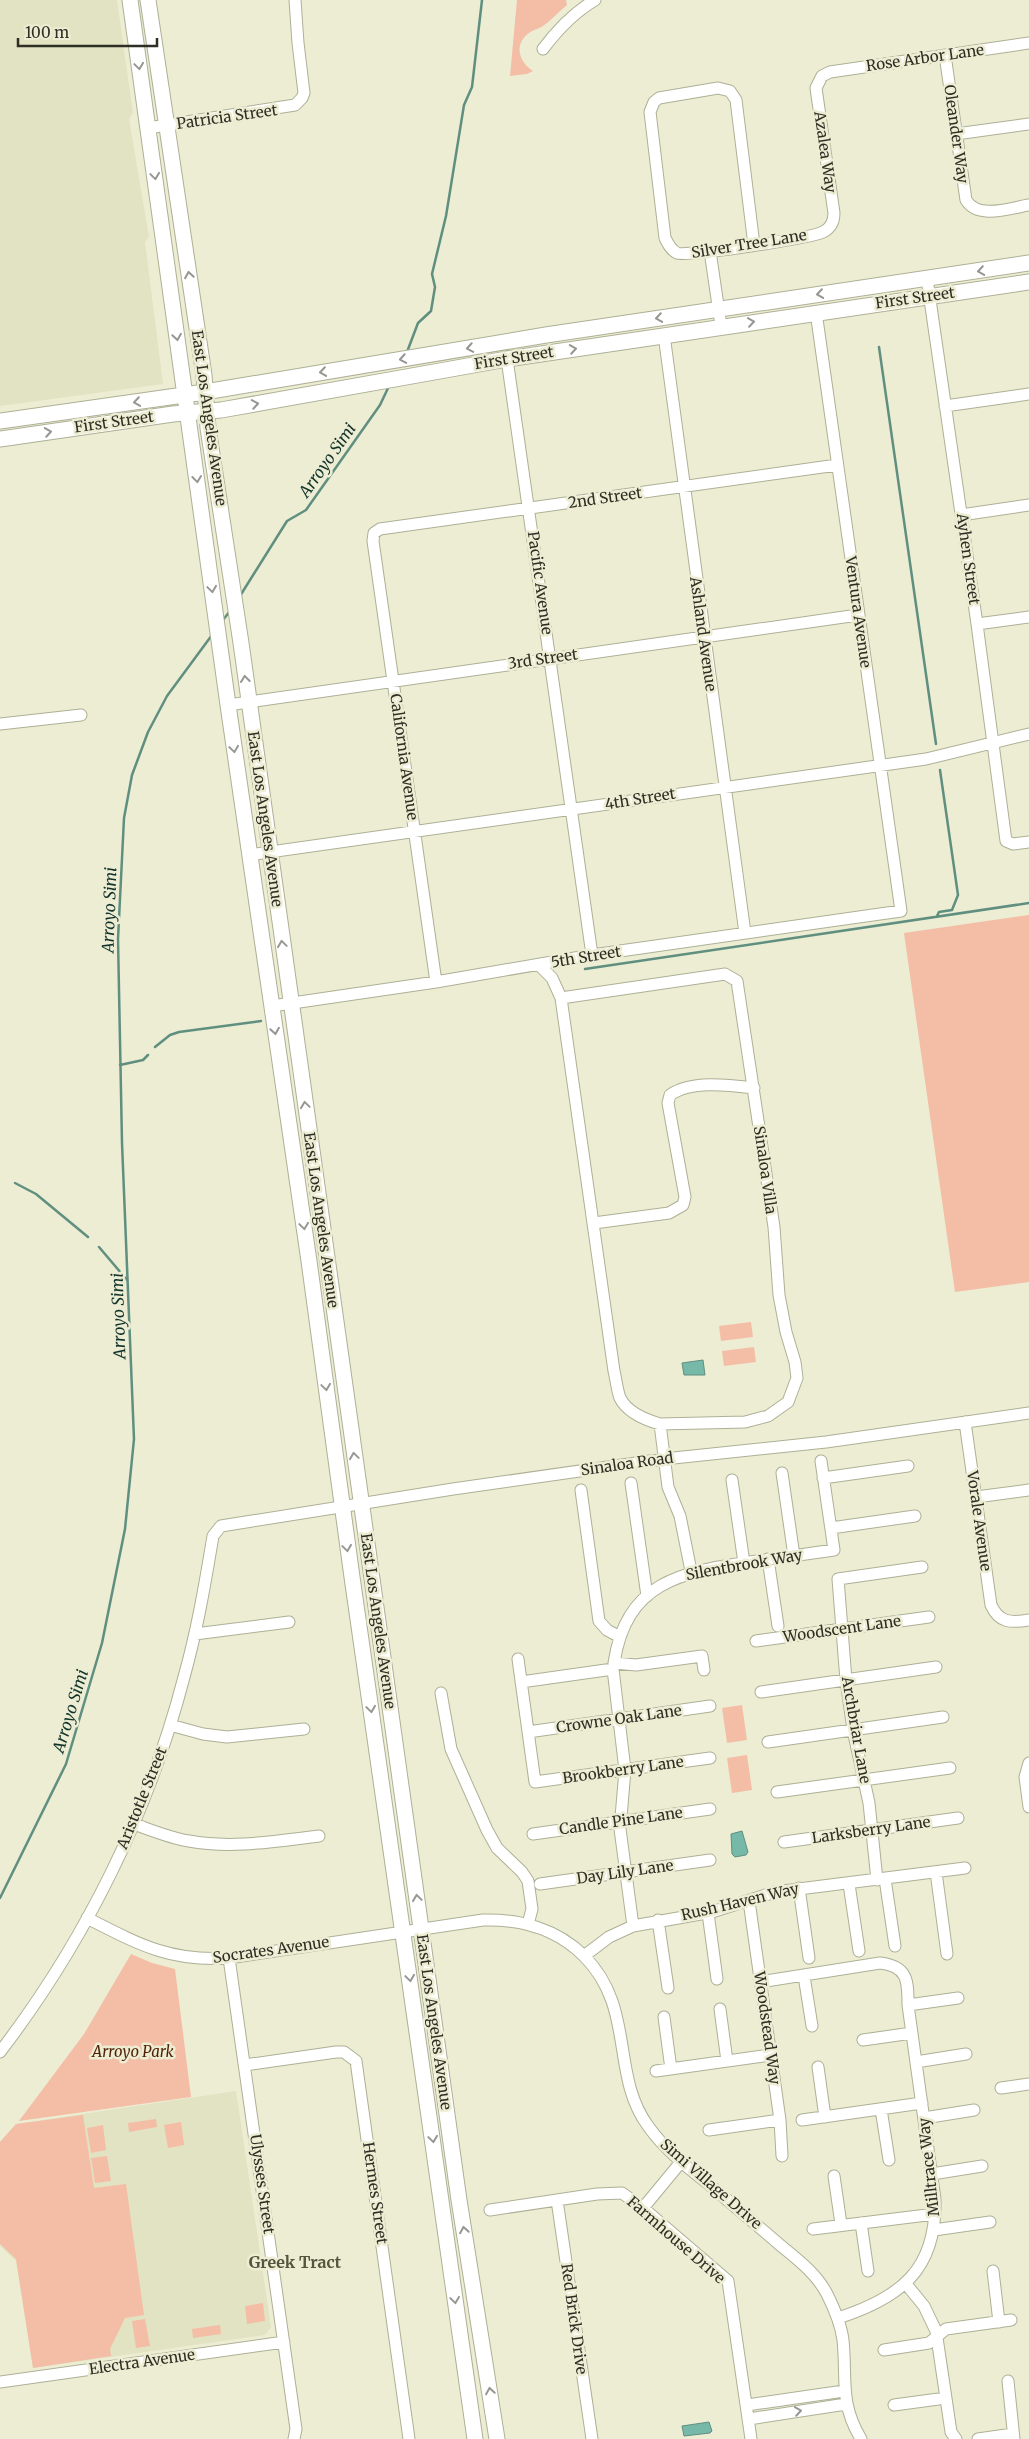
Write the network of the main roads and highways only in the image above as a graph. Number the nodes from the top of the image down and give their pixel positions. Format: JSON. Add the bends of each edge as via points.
{"nodes":[{"id":1,"x":130,"y":0,"type":"edge"},
{"id":2,"x":148,"y":0,"type":"edge"},
{"id":3,"x":1029,"y":263,"type":"edge"},
{"id":4,"x":1029,"y":282,"type":"edge"},
{"id":5,"x":205,"y":392,"type":"junction"},
{"id":6,"x":185,"y":395,"type":"junction"},
{"id":7,"x":207,"y":411,"type":"junction"},
{"id":8,"x":188,"y":413,"type":"junction"},
{"id":9,"x":0,"y":421,"type":"edge"},
{"id":10,"x":0,"y":439,"type":"edge"},
{"id":11,"x":475,"y":2439,"type":"edge"},
{"id":12,"x":497,"y":2439,"type":"edge"}],
"edges":[{"from":1,"to":6,"type":"main road","name":"East Los Angeles Avenue","one_way":true},
{"from":5,"to":2,"type":"main road","name":"East Los Angeles Avenue","one_way":true},
{"from":3,"to":5,"type":"main road","name":"First Street","one_way":true,"via":[[719,309]]},
{"from":7,"to":4,"type":"main road","name":"First Street","one_way":true,"via":[[664,334]]},
{"from":5,"to":6,"type":"main road","name":"First Street"},
{"from":5,"to":7,"type":"main road","name":"East Los Angeles Avenue"},
{"from":6,"to":8,"type":"main road","name":"East Los Angeles Avenue"},
{"from":6,"to":9,"type":"main road","name":"First Street","one_way":true},
{"from":7,"to":8,"type":"main road","name":"First Street"},
{"from":12,"to":7,"type":"main road","name":"East Los Angeles Avenue","one_way":true,"via":[[459,2200]]},
{"from":10,"to":8,"type":"main road","name":"First Street","one_way":true},
{"from":8,"to":11,"type":"main road","name":"East Los Angeles Avenue","one_way":true}]}
